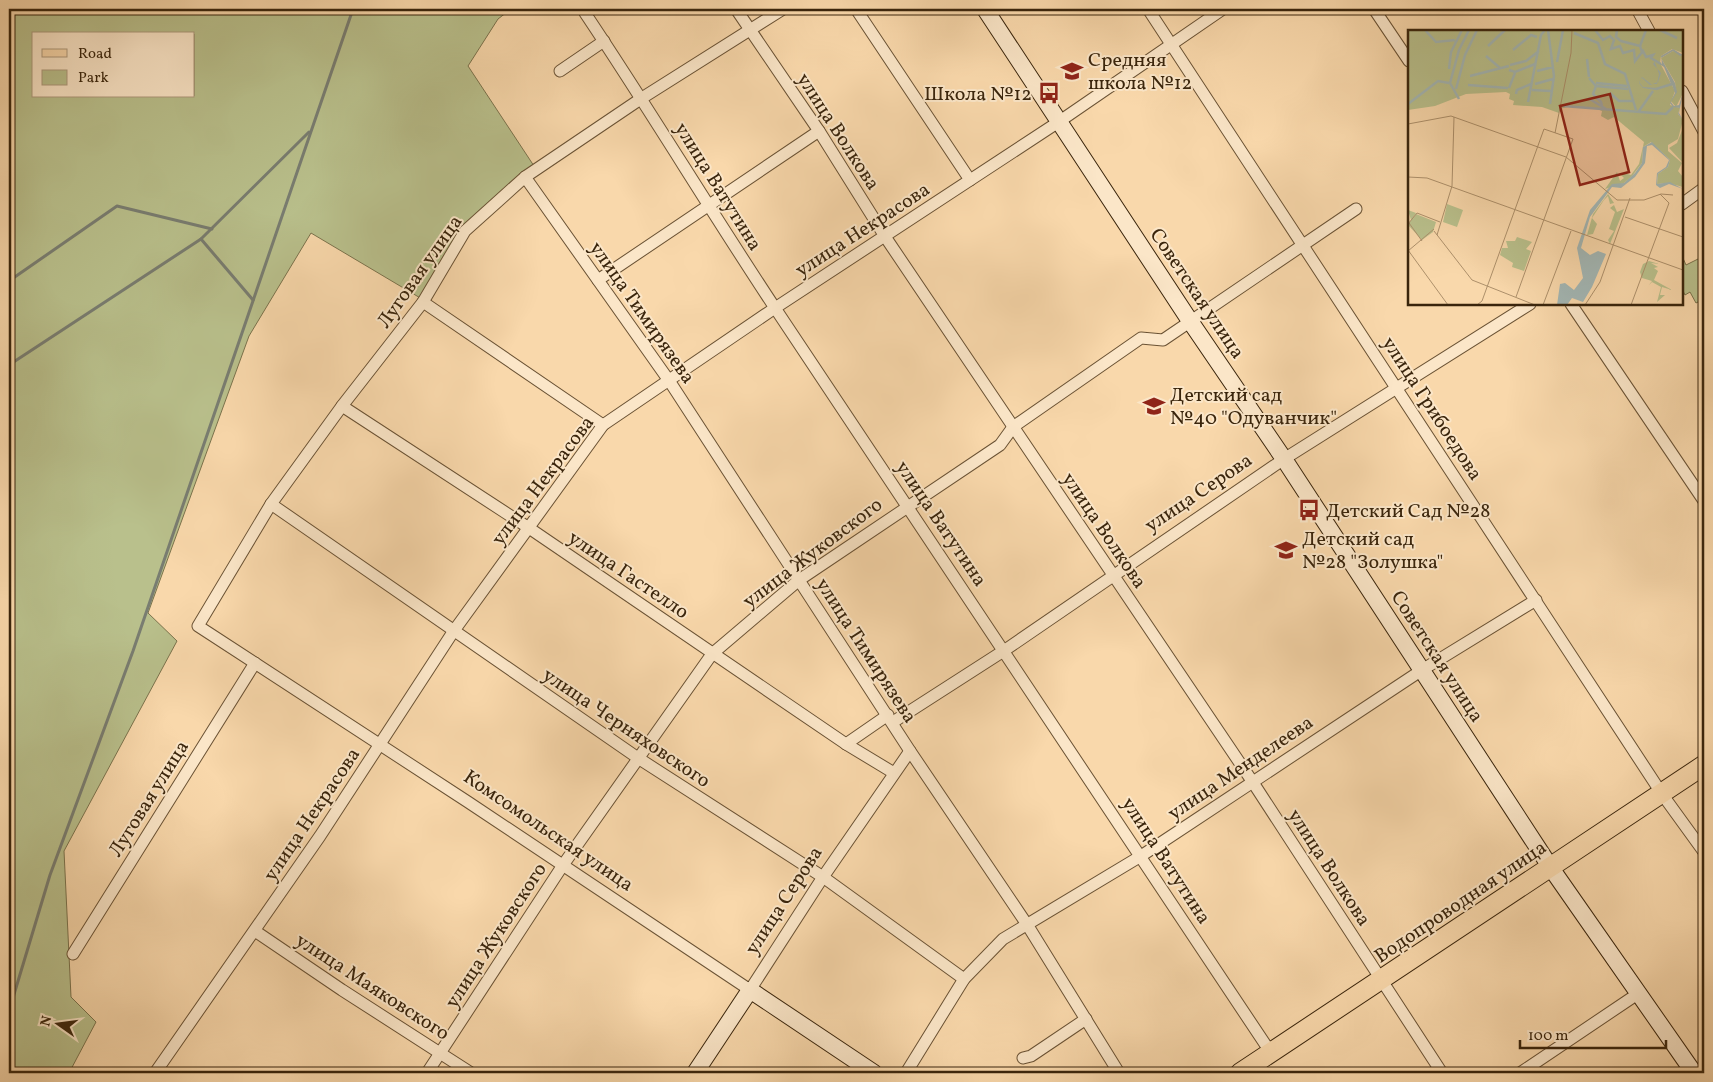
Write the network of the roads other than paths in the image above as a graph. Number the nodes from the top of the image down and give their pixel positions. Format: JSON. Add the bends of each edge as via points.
{"nodes":[{"id":1,"x":736,"y":9,"type":"edge"},
{"id":2,"x":783,"y":9,"type":"edge"},
{"id":3,"x":856,"y":9,"type":"edge"},
{"id":4,"x":985,"y":9,"type":"edge"},
{"id":5,"x":1148,"y":9,"type":"edge"},
{"id":6,"x":1223,"y":9,"type":"edge"},
{"id":7,"x":1374,"y":9,"type":"edge"},
{"id":8,"x":1637,"y":9,"type":"edge"},
{"id":9,"x":585,"y":13,"type":"dead end"},
{"id":10,"x":749,"y":30,"type":"junction"},
{"id":11,"x":1648,"y":30,"type":"edge"},
{"id":12,"x":604,"y":42,"type":"junction"},
{"id":13,"x":1172,"y":45,"type":"junction"},
{"id":14,"x":1408,"y":60,"type":"edge"},
{"id":15,"x":560,"y":71,"type":"dead end"},
{"id":16,"x":1683,"y":93,"type":"edge"},
{"id":17,"x":642,"y":98,"type":"junction"},
{"id":18,"x":1060,"y":121,"type":"junction"},
{"id":19,"x":818,"y":131,"type":"junction"},
{"id":20,"x":1704,"y":132,"type":"edge"},
{"id":21,"x":525,"y":177,"type":"junction"},
{"id":22,"x":970,"y":180,"type":"junction"},
{"id":23,"x":1704,"y":188,"type":"edge"},
{"id":24,"x":1683,"y":203,"type":"edge"},
{"id":25,"x":708,"y":206,"type":"junction"},
{"id":26,"x":1356,"y":209,"type":"dead end"},
{"id":27,"x":886,"y":238,"type":"junction"},
{"id":28,"x":1303,"y":245,"type":"junction"},
{"id":29,"x":598,"y":280,"type":"junction"},
{"id":30,"x":423,"y":302,"type":"junction"},
{"id":31,"x":1528,"y":305,"type":"edge"},
{"id":32,"x":1572,"y":305,"type":"edge"},
{"id":33,"x":775,"y":308,"type":"junction"},
{"id":34,"x":1190,"y":321,"type":"junction"},
{"id":35,"x":670,"y":382,"type":"junction"},
{"id":36,"x":1398,"y":388,"type":"junction"},
{"id":37,"x":342,"y":406,"type":"junction"},
{"id":38,"x":603,"y":425,"type":"junction"},
{"id":39,"x":1013,"y":427,"type":"junction"},
{"id":40,"x":1284,"y":459,"type":"junction"},
{"id":41,"x":1704,"y":501,"type":"edge"},
{"id":42,"x":271,"y":504,"type":"junction"},
{"id":43,"x":908,"y":505,"type":"junction"},
{"id":44,"x":529,"y":528,"type":"junction"},
{"id":45,"x":1112,"y":575,"type":"junction"},
{"id":46,"x":799,"y":580,"type":"junction"},
{"id":47,"x":1536,"y":600,"type":"junction"},
{"id":48,"x":198,"y":626,"type":"joint"},
{"id":49,"x":453,"y":632,"type":"junction"},
{"id":50,"x":1005,"y":650,"type":"junction"},
{"id":51,"x":712,"y":654,"type":"junction"},
{"id":52,"x":254,"y":663,"type":"junction"},
{"id":53,"x":1422,"y":670,"type":"junction"},
{"id":54,"x":890,"y":718,"type":"junction"},
{"id":55,"x":381,"y":744,"type":"junction"},
{"id":56,"x":846,"y":744,"type":"junction"},
{"id":57,"x":910,"y":751,"type":"junction"},
{"id":58,"x":638,"y":758,"type":"junction"},
{"id":59,"x":1704,"y":765,"type":"edge"},
{"id":60,"x":894,"y":773,"type":"junction"},
{"id":61,"x":1252,"y":781,"type":"junction"},
{"id":62,"x":1662,"y":794,"type":"junction"},
{"id":63,"x":1704,"y":852,"type":"edge"},
{"id":64,"x":1141,"y":856,"type":"junction"},
{"id":65,"x":563,"y":865,"type":"junction"},
{"id":66,"x":1551,"y":868,"type":"junction"},
{"id":67,"x":823,"y":877,"type":"junction"},
{"id":68,"x":1028,"y":926,"type":"junction"},
{"id":69,"x":255,"y":930,"type":"junction"},
{"id":70,"x":73,"y":954,"type":"dead end"},
{"id":71,"x":964,"y":979,"type":"junction"},
{"id":72,"x":1380,"y":981,"type":"junction"},
{"id":73,"x":750,"y":990,"type":"junction"},
{"id":74,"x":1639,"y":993,"type":"junction"},
{"id":75,"x":1086,"y":1019,"type":"junction"},
{"id":76,"x":441,"y":1053,"type":"junction"},
{"id":77,"x":1271,"y":1053,"type":"junction"},
{"id":78,"x":1023,"y":1058,"type":"dead end"},
{"id":79,"x":155,"y":1073,"type":"edge"},
{"id":80,"x":427,"y":1073,"type":"edge"},
{"id":81,"x":471,"y":1073,"type":"edge"},
{"id":82,"x":695,"y":1073,"type":"edge"},
{"id":83,"x":874,"y":1073,"type":"edge"},
{"id":84,"x":906,"y":1073,"type":"edge"},
{"id":85,"x":1119,"y":1073,"type":"edge"},
{"id":86,"x":1240,"y":1073,"type":"edge"},
{"id":87,"x":1442,"y":1073,"type":"edge"},
{"id":88,"x":1520,"y":1073,"type":"edge"},
{"id":89,"x":1694,"y":1073,"type":"edge"}],
"edges":[{"from":1,"to":10,"type":"street","name":"улица Волкова"},
{"from":2,"to":10,"type":"street","name":"Луговая улица"},
{"from":3,"to":22,"type":"street"},
{"from":4,"to":18,"type":"street","name":"Советская улица"},
{"from":5,"to":13,"type":"street","name":"улица Грибоедова"},
{"from":6,"to":13,"type":"street","name":"улица Некрасова"},
{"from":7,"to":14,"type":"street"},
{"from":8,"to":11,"type":"street"},
{"from":9,"to":12,"type":"street","name":"улица Ватутина"},
{"from":10,"to":17,"type":"street","name":"Луговая улица"},
{"from":10,"to":19,"type":"street","name":"улица Волкова"},
{"from":12,"to":15,"type":"street"},
{"from":12,"to":17,"type":"street","name":"улица Ватутина"},
{"from":13,"to":18,"type":"street","name":"улица Некрасова"},
{"from":13,"to":28,"type":"street","name":"улица Грибоедова"},
{"from":16,"to":20,"type":"street"},
{"from":17,"to":21,"type":"street","name":"Луговая улица"},
{"from":17,"to":25,"type":"street","name":"улица Ватутина"},
{"from":18,"to":22,"type":"street","name":"улица Некрасова"},
{"from":18,"to":34,"type":"street","name":"Советская улица"},
{"from":19,"to":25,"type":"street"},
{"from":19,"to":27,"type":"street","name":"улица Волкова"},
{"from":21,"to":29,"type":"street","name":"улица Тимирязева"},
{"from":21,"to":30,"type":"street","name":"Луговая улица","via":[[466,231]]},
{"from":22,"to":27,"type":"street","name":"улица Некрасова"},
{"from":23,"to":24,"type":"street"},
{"from":25,"to":29,"type":"street"},
{"from":25,"to":33,"type":"street","name":"улица Ватутина"},
{"from":26,"to":28,"type":"street","name":"улица Жуковского"},
{"from":27,"to":33,"type":"street","name":"улица Некрасова"},
{"from":27,"to":39,"type":"street","name":"улица Волкова"},
{"from":28,"to":34,"type":"street","name":"улица Жуковского"},
{"from":28,"to":36,"type":"street","name":"улица Грибоедова"},
{"from":29,"to":35,"type":"street","name":"улица Тимирязева"},
{"from":30,"to":37,"type":"street","name":"Луговая улица"},
{"from":30,"to":38,"type":"street"},
{"from":31,"to":36,"type":"street","name":"улица Серова"},
{"from":32,"to":41,"type":"street"},
{"from":33,"to":35,"type":"street","name":"улица Некрасова"},
{"from":33,"to":43,"type":"street","name":"улица Ватутина"},
{"from":34,"to":39,"type":"street","name":"улица Жуковского","via":[[1163,340],[1141,338]]},
{"from":34,"to":40,"type":"street","name":"Советская улица"},
{"from":35,"to":38,"type":"street","name":"улица Некрасова"},
{"from":35,"to":46,"type":"street","name":"улица Тимирязева"},
{"from":36,"to":40,"type":"street","name":"улица Серова"},
{"from":36,"to":47,"type":"street","name":"улица Грибоедова"},
{"from":37,"to":42,"type":"street","name":"Луговая улица"},
{"from":37,"to":44,"type":"street","name":"улица Гастелло"},
{"from":38,"to":44,"type":"street","name":"улица Некрасова"},
{"from":39,"to":43,"type":"street","name":"улица Жуковского","via":[[1000,445]]},
{"from":39,"to":45,"type":"street","name":"улица Волкова"},
{"from":40,"to":45,"type":"street","name":"улица Серова"},
{"from":40,"to":53,"type":"street","name":"Советская улица"},
{"from":42,"to":48,"type":"street","name":"Луговая улица"},
{"from":42,"to":49,"type":"street","name":"улица Черняховского"},
{"from":43,"to":46,"type":"street","name":"улица Жуковского"},
{"from":43,"to":50,"type":"street","name":"улица Ватутина"},
{"from":44,"to":49,"type":"street","name":"улица Некрасова"},
{"from":44,"to":51,"type":"street","name":"улица Гастелло"},
{"from":45,"to":50,"type":"street","name":"улица Серова"},
{"from":45,"to":61,"type":"street","name":"улица Волкова"},
{"from":46,"to":51,"type":"street","name":"улица Жуковского"},
{"from":46,"to":54,"type":"street","name":"улица Тимирязева"},
{"from":47,"to":53,"type":"street","name":"улица Менделеева"},
{"from":47,"to":62,"type":"street","name":"улица Грибоедова"},
{"from":48,"to":52,"type":"street","name":"Комсомольская улица"},
{"from":49,"to":55,"type":"street","name":"улица Некрасова"},
{"from":49,"to":58,"type":"street","name":"улица Черняховского"},
{"from":50,"to":54,"type":"street","name":"улица Серова"},
{"from":50,"to":64,"type":"street","name":"улица Ватутина"},
{"from":51,"to":56,"type":"street","name":"улица Гастелло"},
{"from":51,"to":58,"type":"street","name":"улица Жуковского"},
{"from":52,"to":55,"type":"street","name":"Комсомольская улица"},
{"from":52,"to":70,"type":"street","name":"Луговая улица"},
{"from":53,"to":61,"type":"street","name":"улица Менделеева"},
{"from":53,"to":66,"type":"street","name":"Советская улица"},
{"from":54,"to":56,"type":"street","name":"улица Серова"},
{"from":54,"to":57,"type":"street","name":"улица Тимирязева"},
{"from":55,"to":65,"type":"street","name":"Комсомольская улица"},
{"from":55,"to":69,"type":"street","name":"улица Некрасова"},
{"from":56,"to":60,"type":"street","name":"улица Гастелло"},
{"from":57,"to":60,"type":"street","name":"улица Серова"},
{"from":57,"to":68,"type":"street","name":"улица Тимирязева"},
{"from":58,"to":65,"type":"street","name":"улица Жуковского"},
{"from":58,"to":67,"type":"street","name":"улица Черняховского"},
{"from":59,"to":62,"type":"main road","name":"Водопроводная улица"},
{"from":60,"to":67,"type":"street","name":"улица Серова"},
{"from":61,"to":64,"type":"street","name":"улица Менделеева"},
{"from":61,"to":72,"type":"street","name":"улица Волкова"},
{"from":62,"to":63,"type":"street","name":"улица Грибоедова"},
{"from":62,"to":66,"type":"main road","name":"Водопроводная улица"},
{"from":64,"to":68,"type":"street","name":"улица Менделеева"},
{"from":64,"to":77,"type":"street","name":"улица Ватутина"},
{"from":65,"to":73,"type":"street","name":"Комсомольская улица"},
{"from":65,"to":76,"type":"street","name":"улица Жуковского"},
{"from":66,"to":72,"type":"main road","name":"Водопроводная улица"},
{"from":66,"to":74,"type":"street","name":"Советская улица"},
{"from":67,"to":71,"type":"street","name":"улица Черняховского"},
{"from":67,"to":73,"type":"street","name":"улица Серова"},
{"from":68,"to":71,"type":"street","name":"улица Менделеева","via":[[1003,939]]},
{"from":68,"to":75,"type":"street","name":"улица Тимирязева"},
{"from":69,"to":76,"type":"street","name":"улица Маяковского"},
{"from":69,"to":79,"type":"street","name":"улица Некрасова"},
{"from":71,"to":84,"type":"street","name":"улица Менделеева"},
{"from":72,"to":77,"type":"main road","name":"Водопроводная улица"},
{"from":72,"to":87,"type":"street","name":"улица Волкова"},
{"from":73,"to":82,"type":"street","name":"улица Серова"},
{"from":73,"to":83,"type":"street","name":"Комсомольская улица"},
{"from":74,"to":88,"type":"street"},
{"from":74,"to":89,"type":"street","name":"Советская улица"},
{"from":75,"to":78,"type":"street","via":[[1031,1056]]},
{"from":75,"to":85,"type":"street","name":"улица Тимирязева"},
{"from":76,"to":80,"type":"street","name":"улица Жуковского"},
{"from":76,"to":81,"type":"street","name":"улица Маяковского"},
{"from":77,"to":86,"type":"main road","name":"Водопроводная улица"}]}
